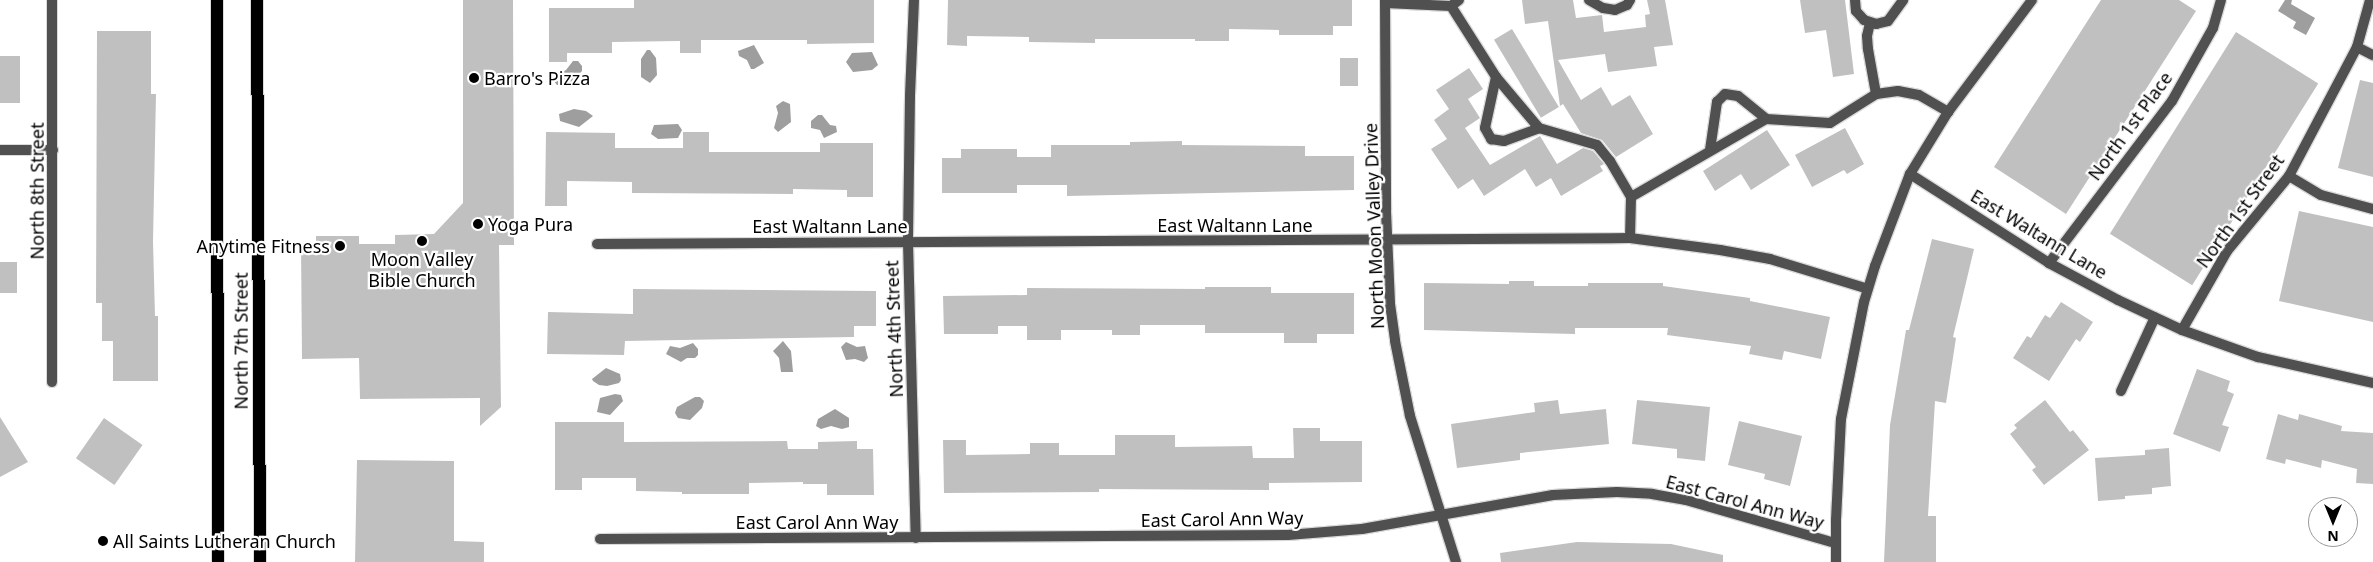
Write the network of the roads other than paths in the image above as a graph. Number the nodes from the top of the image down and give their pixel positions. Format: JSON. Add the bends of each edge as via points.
{"nodes":[{"id":1,"x":52,"y":0,"type":"edge"},
{"id":2,"x":217,"y":0,"type":"edge"},
{"id":3,"x":257,"y":0,"type":"edge"},
{"id":4,"x":914,"y":0,"type":"edge"},
{"id":5,"x":1589,"y":0,"type":"edge"},
{"id":6,"x":1630,"y":0,"type":"edge"},
{"id":7,"x":1855,"y":0,"type":"edge"},
{"id":8,"x":1903,"y":0,"type":"edge"},
{"id":9,"x":2032,"y":0,"type":"edge"},
{"id":10,"x":2221,"y":0,"type":"edge"},
{"id":11,"x":2370,"y":0,"type":"edge"},
{"id":12,"x":1385,"y":1,"type":"edge"},
{"id":13,"x":1455,"y":3,"type":"edge"},
{"id":14,"x":1870,"y":23,"type":"junction"},
{"id":15,"x":2357,"y":47,"type":"junction"},
{"id":16,"x":2373,"y":55,"type":"edge"},
{"id":17,"x":1496,"y":78,"type":"junction"},
{"id":18,"x":1876,"y":94,"type":"junction"},
{"id":19,"x":1948,"y":112,"type":"junction"},
{"id":20,"x":1766,"y":119,"type":"junction"},
{"id":21,"x":1538,"y":128,"type":"junction"},
{"id":22,"x":0,"y":150,"type":"edge"},
{"id":23,"x":53,"y":150,"type":"junction"},
{"id":24,"x":1710,"y":150,"type":"junction"},
{"id":25,"x":1910,"y":174,"type":"junction"},
{"id":26,"x":2289,"y":176,"type":"junction"},
{"id":27,"x":1631,"y":197,"type":"junction"},
{"id":28,"x":2373,"y":209,"type":"edge"},
{"id":29,"x":1630,"y":238,"type":"junction"},
{"id":30,"x":1387,"y":240,"type":"junction"},
{"id":31,"x":908,"y":242,"type":"junction"},
{"id":32,"x":597,"y":244,"type":"dead end"},
{"id":33,"x":2049,"y":263,"type":"junction"},
{"id":34,"x":1868,"y":289,"type":"junction"},
{"id":35,"x":2155,"y":318,"type":"junction"},
{"id":36,"x":2182,"y":330,"type":"junction"},
{"id":37,"x":52,"y":382,"type":"dead end"},
{"id":38,"x":2373,"y":383,"type":"edge"},
{"id":39,"x":2121,"y":391,"type":"dead end"},
{"id":40,"x":1441,"y":516,"type":"junction"},
{"id":41,"x":916,"y":538,"type":"junction"},
{"id":42,"x":600,"y":539,"type":"dead end"},
{"id":43,"x":1835,"y":543,"type":"junction"},
{"id":44,"x":218,"y":562,"type":"edge"},
{"id":45,"x":260,"y":562,"type":"edge"},
{"id":46,"x":1456,"y":562,"type":"edge"},
{"id":47,"x":1836,"y":562,"type":"edge"}],
"edges":[{"from":1,"to":23,"type":"street","name":"North 8th Street"},
{"from":2,"to":44,"type":"main road","name":"North 7th Street"},
{"from":3,"to":45,"type":"main road","name":"North 7th Street"},
{"from":4,"to":31,"type":"street","name":"North 4th Street"},
{"from":5,"to":6,"type":"street","via":[[1615,10]]},
{"from":7,"to":14,"type":"street","via":[[1856,11]]},
{"from":8,"to":14,"type":"street","via":[[1888,21]]},
{"from":9,"to":19,"type":"street"},
{"from":10,"to":33,"type":"street","name":"North 1st Place","via":[[2213,28],[2172,101]]},
{"from":11,"to":15,"type":"street","name":"North 1st Street"},
{"from":12,"to":13,"type":"street"},
{"from":12,"to":30,"type":"street","name":"North Moon Valley Drive"},
{"from":13,"to":17,"type":"street"},
{"from":14,"to":18,"type":"street","via":[[1868,49]]},
{"from":15,"to":16,"type":"street"},
{"from":15,"to":26,"type":"street","name":"North 1st Street"},
{"from":17,"to":21,"type":"street"},
{"from":17,"to":21,"type":"street","via":[[1486,128],[1491,139],[1504,141]]},
{"from":18,"to":19,"type":"street","via":[[1898,90],[1919,95]]},
{"from":18,"to":20,"type":"street","via":[[1830,123]]},
{"from":19,"to":25,"type":"street"},
{"from":20,"to":24,"type":"street"},
{"from":20,"to":24,"type":"street","via":[[1738,96],[1725,94],[1717,102]]},
{"from":21,"to":27,"type":"street","via":[[1597,145]]},
{"from":22,"to":23,"type":"street"},
{"from":23,"to":37,"type":"street","name":"North 8th Street"},
{"from":24,"to":27,"type":"street"},
{"from":25,"to":33,"type":"street","name":"East Waltann Lane"},
{"from":25,"to":34,"type":"street"},
{"from":26,"to":28,"type":"street","via":[[2321,195]]},
{"from":26,"to":36,"type":"street","name":"North 1st Street","via":[[2227,251]]},
{"from":27,"to":29,"type":"street"},
{"from":29,"to":30,"type":"street","name":"East Waltann Lane"},
{"from":29,"to":34,"type":"street","name":"East Waltann Lane","via":[[1770,260]]},
{"from":30,"to":31,"type":"street","name":"East Waltann Lane"},
{"from":30,"to":40,"type":"street","name":"North Moon Valley Drive","via":[[1390,304],[1399,368],[1410,416]]},
{"from":31,"to":32,"type":"street","name":"East Waltann Lane"},
{"from":31,"to":41,"type":"street","name":"North 4th Street"},
{"from":33,"to":35,"type":"street","name":"East Waltann Lane"},
{"from":34,"to":43,"type":"street","via":[[1841,419]]},
{"from":35,"to":36,"type":"street","name":"East Waltann Lane"},
{"from":35,"to":39,"type":"street"},
{"from":36,"to":38,"type":"street","name":"East Waltann Lane","via":[[2258,357]]},
{"from":40,"to":41,"type":"street","name":"East Carol Ann Way","via":[[1362,529],[1288,536]]},
{"from":40,"to":43,"type":"street","name":"East Carol Ann Way","via":[[1581,492],[1652,494],[1728,511]]},
{"from":40,"to":46,"type":"street","name":"North Moon Valley Drive"},
{"from":41,"to":42,"type":"street","name":"East Carol Ann Way"},
{"from":43,"to":47,"type":"street"}]}
